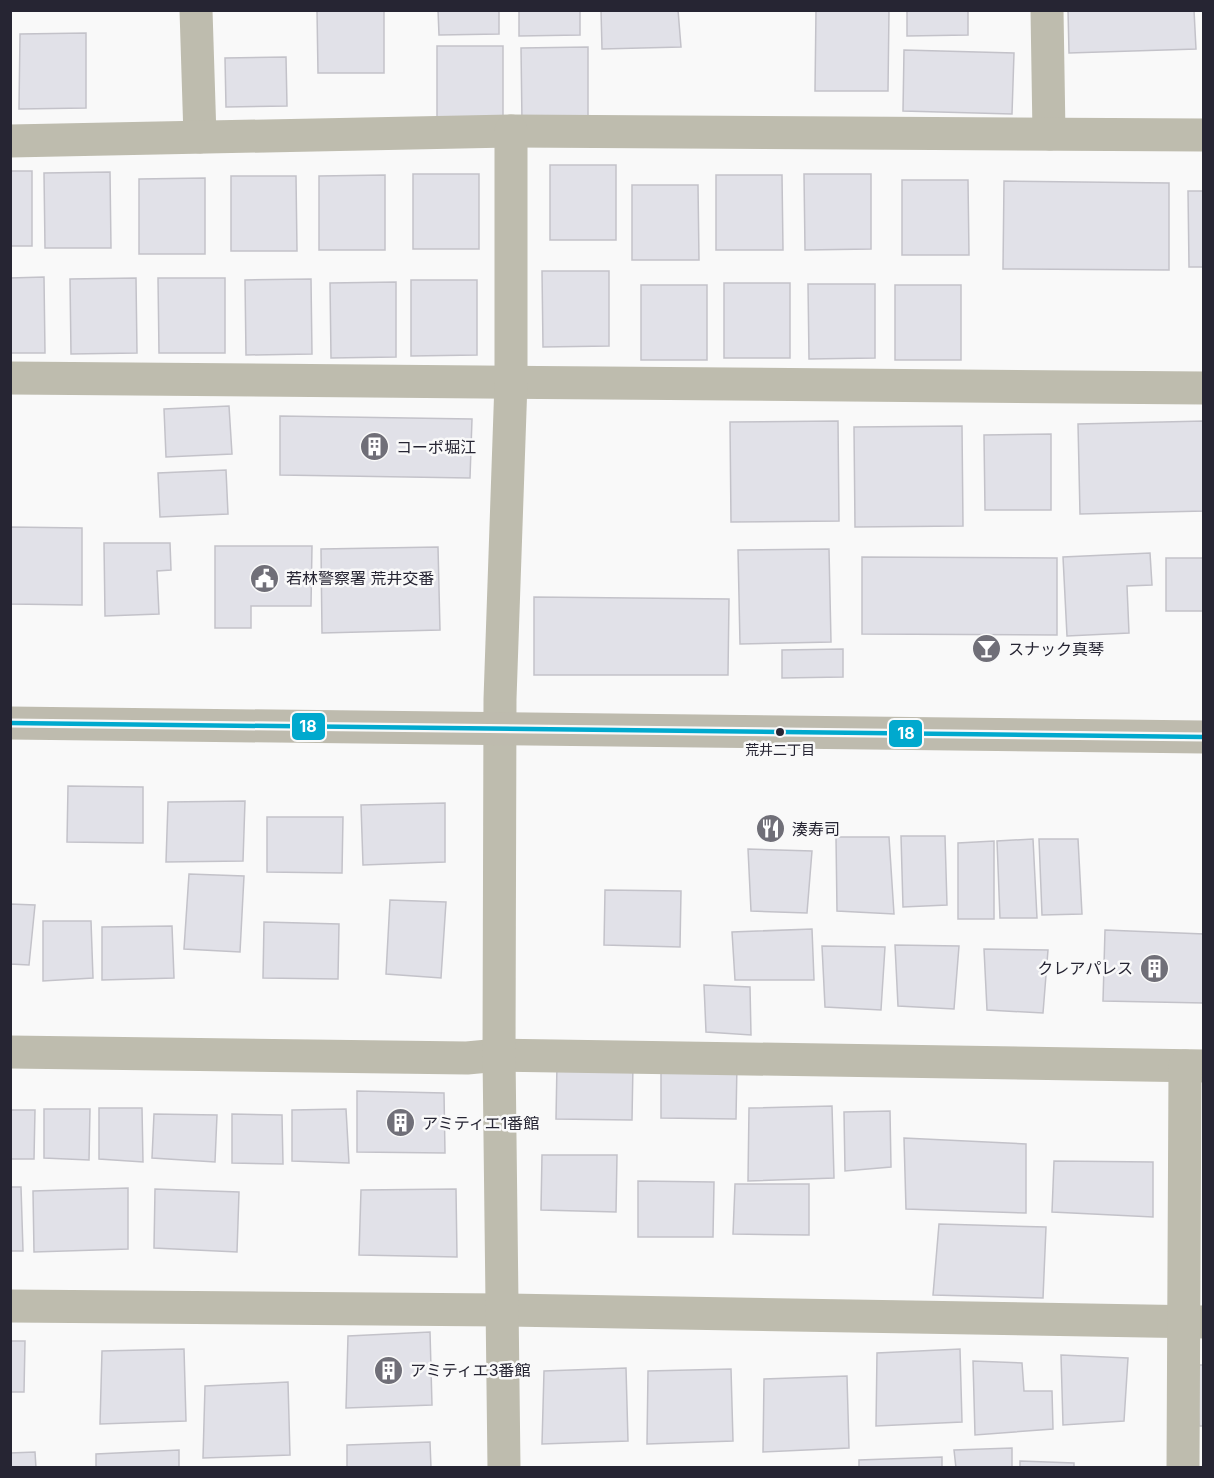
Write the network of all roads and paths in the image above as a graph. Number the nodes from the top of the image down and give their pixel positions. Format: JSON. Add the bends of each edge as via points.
{"nodes":[{"id":1,"x":196,"y":10,"type":"edge"},
{"id":2,"x":1047,"y":10,"type":"edge"},
{"id":3,"x":511,"y":131,"type":"junction"},
{"id":4,"x":1049,"y":134,"type":"junction"},
{"id":5,"x":1203,"y":135,"type":"edge"},
{"id":6,"x":200,"y":137,"type":"junction"},
{"id":7,"x":10,"y":141,"type":"edge"},
{"id":8,"x":10,"y":378,"type":"edge"},
{"id":9,"x":511,"y":382,"type":"junction"},
{"id":10,"x":1203,"y":388,"type":"edge"},
{"id":11,"x":10,"y":723,"type":"edge"},
{"id":12,"x":500,"y":729,"type":"junction"},
{"id":13,"x":1203,"y":736,"type":"edge"},
{"id":14,"x":10,"y":1052,"type":"edge"},
{"id":15,"x":499,"y":1056,"type":"junction"},
{"id":16,"x":1194,"y":1066,"type":"edge"},
{"id":17,"x":10,"y":1306,"type":"edge"},
{"id":18,"x":502,"y":1310,"type":"junction"},
{"id":19,"x":1194,"y":1322,"type":"edge"},
{"id":20,"x":504,"y":1467,"type":"edge"},
{"id":21,"x":1183,"y":1467,"type":"edge"}],
"edges":[{"from":1,"to":6,"type":"street"},
{"from":2,"to":4,"type":"street"},
{"from":3,"to":4,"type":"street"},
{"from":3,"to":6,"type":"street"},
{"from":3,"to":9,"type":"street"},
{"from":4,"to":5,"type":"street"},
{"from":6,"to":7,"type":"street"},
{"from":8,"to":9,"type":"street"},
{"from":9,"to":10,"type":"street"},
{"from":9,"to":12,"type":"street"},
{"from":11,"to":12,"type":"main road"},
{"from":12,"to":13,"type":"main road"},
{"from":12,"to":15,"type":"street"},
{"from":14,"to":15,"type":"street"},
{"from":15,"to":16,"type":"street"},
{"from":15,"to":18,"type":"street"},
{"from":16,"to":19,"type":"street"},
{"from":17,"to":18,"type":"street"},
{"from":18,"to":19,"type":"street"},
{"from":18,"to":20,"type":"street"},
{"from":19,"to":21,"type":"street"}]}
